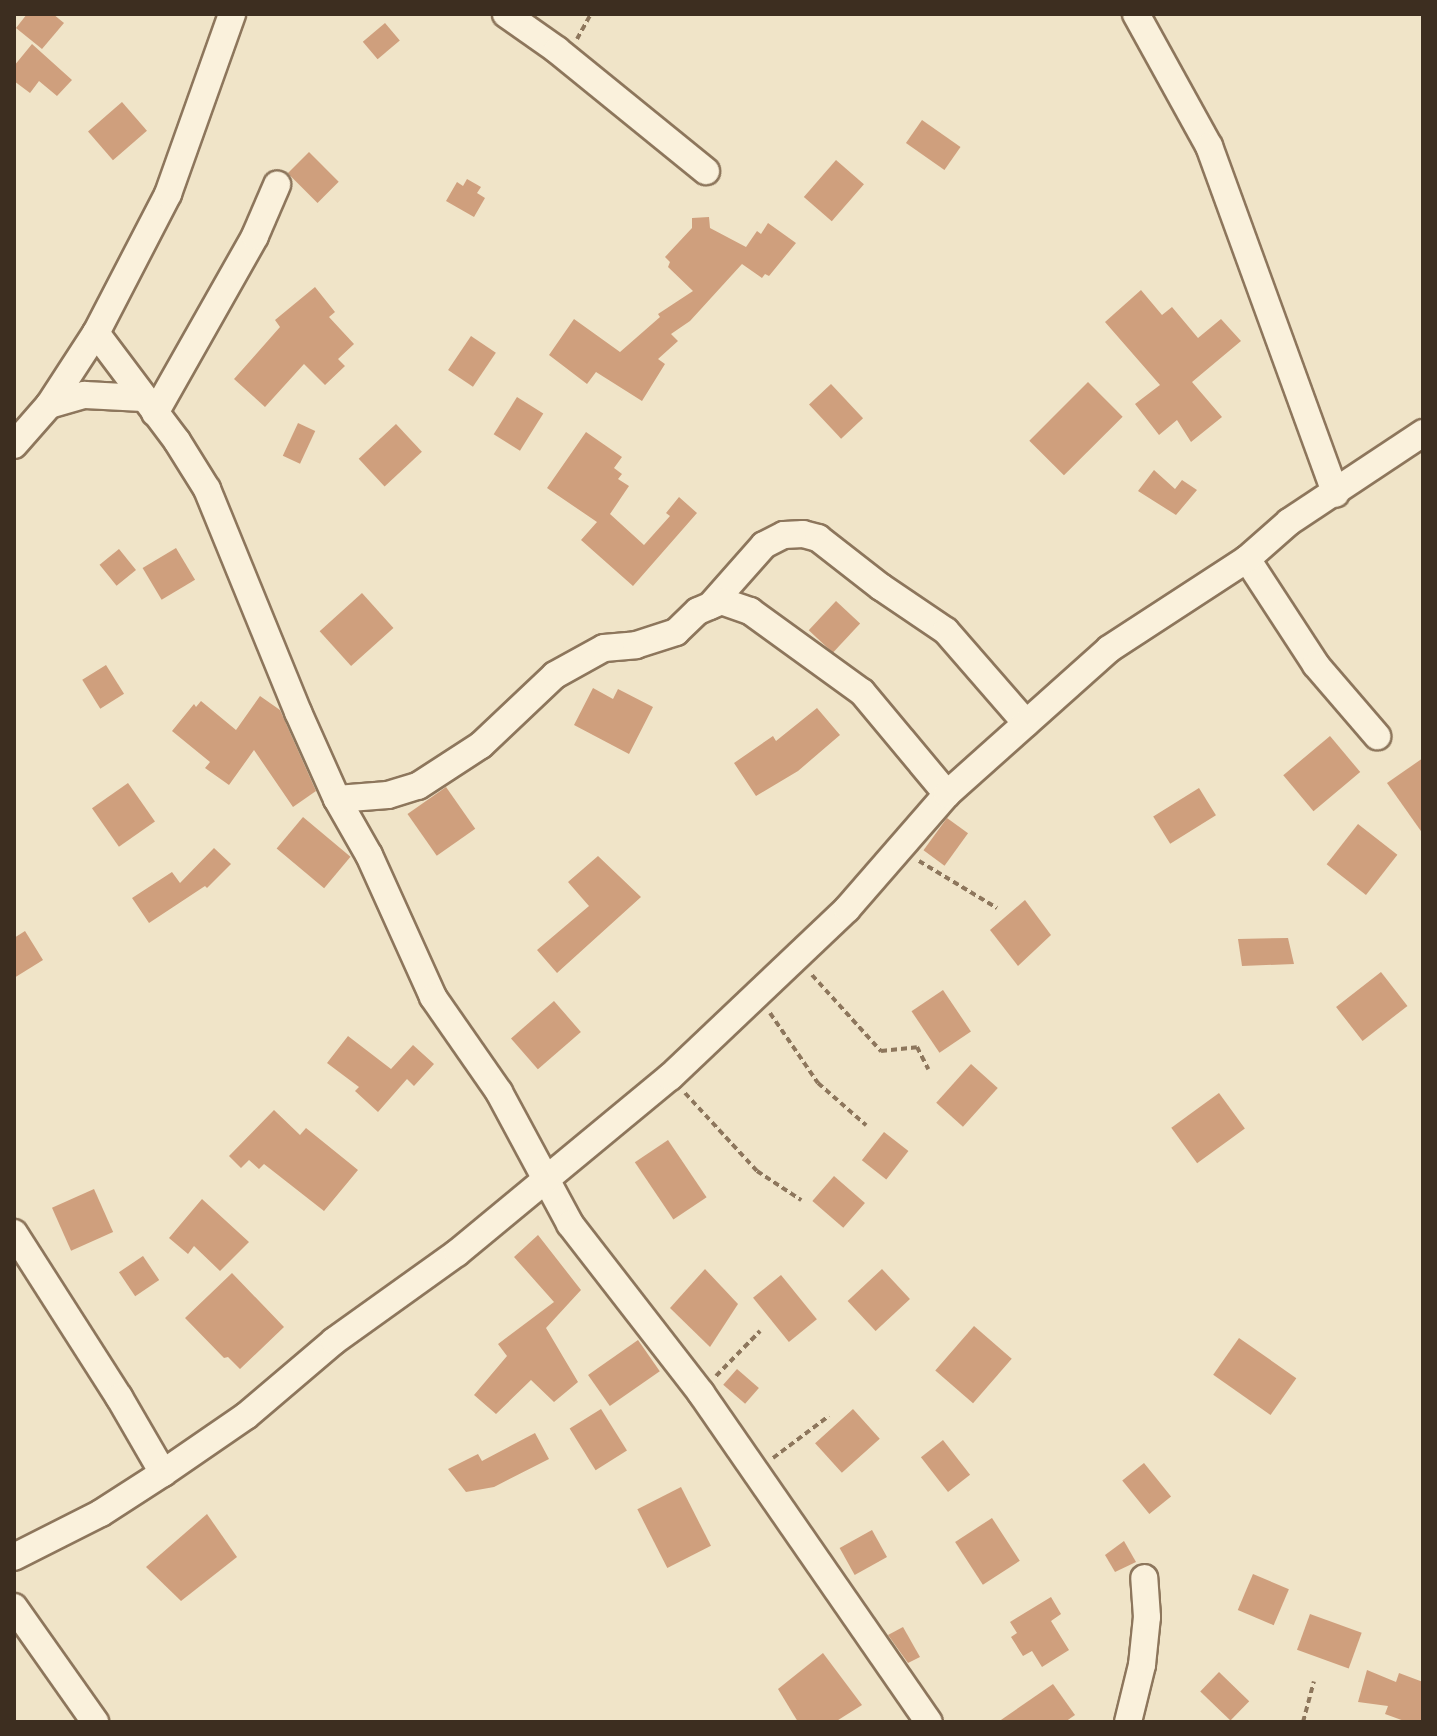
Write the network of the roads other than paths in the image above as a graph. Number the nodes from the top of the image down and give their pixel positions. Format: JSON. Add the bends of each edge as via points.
{"nodes":[{"id":1,"x":232,"y":14,"type":"edge"},
{"id":2,"x":506,"y":14,"type":"edge"},
{"id":3,"x":1136,"y":14,"type":"edge"},
{"id":4,"x":706,"y":171,"type":"dead end"},
{"id":5,"x":277,"y":185,"type":"dead end"},
{"id":6,"x":96,"y":333,"type":"junction"},
{"id":7,"x":49,"y":405,"type":"junction"},
{"id":8,"x":149,"y":406,"type":"junction"},
{"id":9,"x":1423,"y":433,"type":"edge"},
{"id":10,"x":14,"y":445,"type":"edge"},
{"id":11,"x":1336,"y":494,"type":"junction"},
{"id":12,"x":1247,"y":559,"type":"junction"},
{"id":13,"x":710,"y":606,"type":"junction"},
{"id":14,"x":1026,"y":723,"type":"junction"},
{"id":15,"x":1377,"y":736,"type":"dead end"},
{"id":16,"x":947,"y":794,"type":"junction"},
{"id":17,"x":337,"y":799,"type":"junction"},
{"id":18,"x":546,"y":1176,"type":"junction"},
{"id":19,"x":14,"y":1233,"type":"edge"},
{"id":20,"x":163,"y":1473,"type":"junction"},
{"id":21,"x":14,"y":1557,"type":"edge"},
{"id":22,"x":1144,"y":1578,"type":"dead end"},
{"id":23,"x":14,"y":1607,"type":"edge"},
{"id":24,"x":95,"y":1722,"type":"edge"},
{"id":25,"x":929,"y":1722,"type":"edge"},
{"id":26,"x":1128,"y":1722,"type":"edge"}],
"edges":[{"from":1,"to":6,"type":"street","via":[[168,194]]},
{"from":2,"to":4,"type":"street"},
{"from":3,"to":11,"type":"street","via":[[1209,146]]},
{"from":5,"to":8,"type":"street","via":[[255,236]]},
{"from":6,"to":7,"type":"street"},
{"from":6,"to":8,"type":"street"},
{"from":7,"to":8,"type":"street","via":[[85,395]]},
{"from":7,"to":10,"type":"street"},
{"from":8,"to":17,"type":"street","via":[[207,489]]},
{"from":9,"to":11,"type":"street"},
{"from":11,"to":12,"type":"street","via":[[1289,522]]},
{"from":12,"to":14,"type":"street","via":[[1109,649]]},
{"from":12,"to":15,"type":"street","via":[[1316,665]]},
{"from":13,"to":14,"type":"street","via":[[764,545],[784,535],[818,538],[946,631]]},
{"from":13,"to":16,"type":"street","via":[[721,601],[750,611],[852,684]]},
{"from":13,"to":17,"type":"street","via":[[676,632],[636,645],[604,648],[555,675],[481,745],[418,786],[388,795]]},
{"from":14,"to":16,"type":"street"},
{"from":16,"to":18,"type":"street","via":[[797,958],[670,1077]]},
{"from":17,"to":18,"type":"street","via":[[369,855],[433,997],[499,1092]]},
{"from":18,"to":20,"type":"street","via":[[457,1253],[334,1341],[246,1416]]},
{"from":18,"to":25,"type":"street","via":[[570,1224],[701,1393]]},
{"from":19,"to":20,"type":"street"},
{"from":20,"to":21,"type":"street","via":[[101,1513]]},
{"from":22,"to":26,"type":"street","via":[[1142,1665]]},
{"from":23,"to":24,"type":"street"}]}
